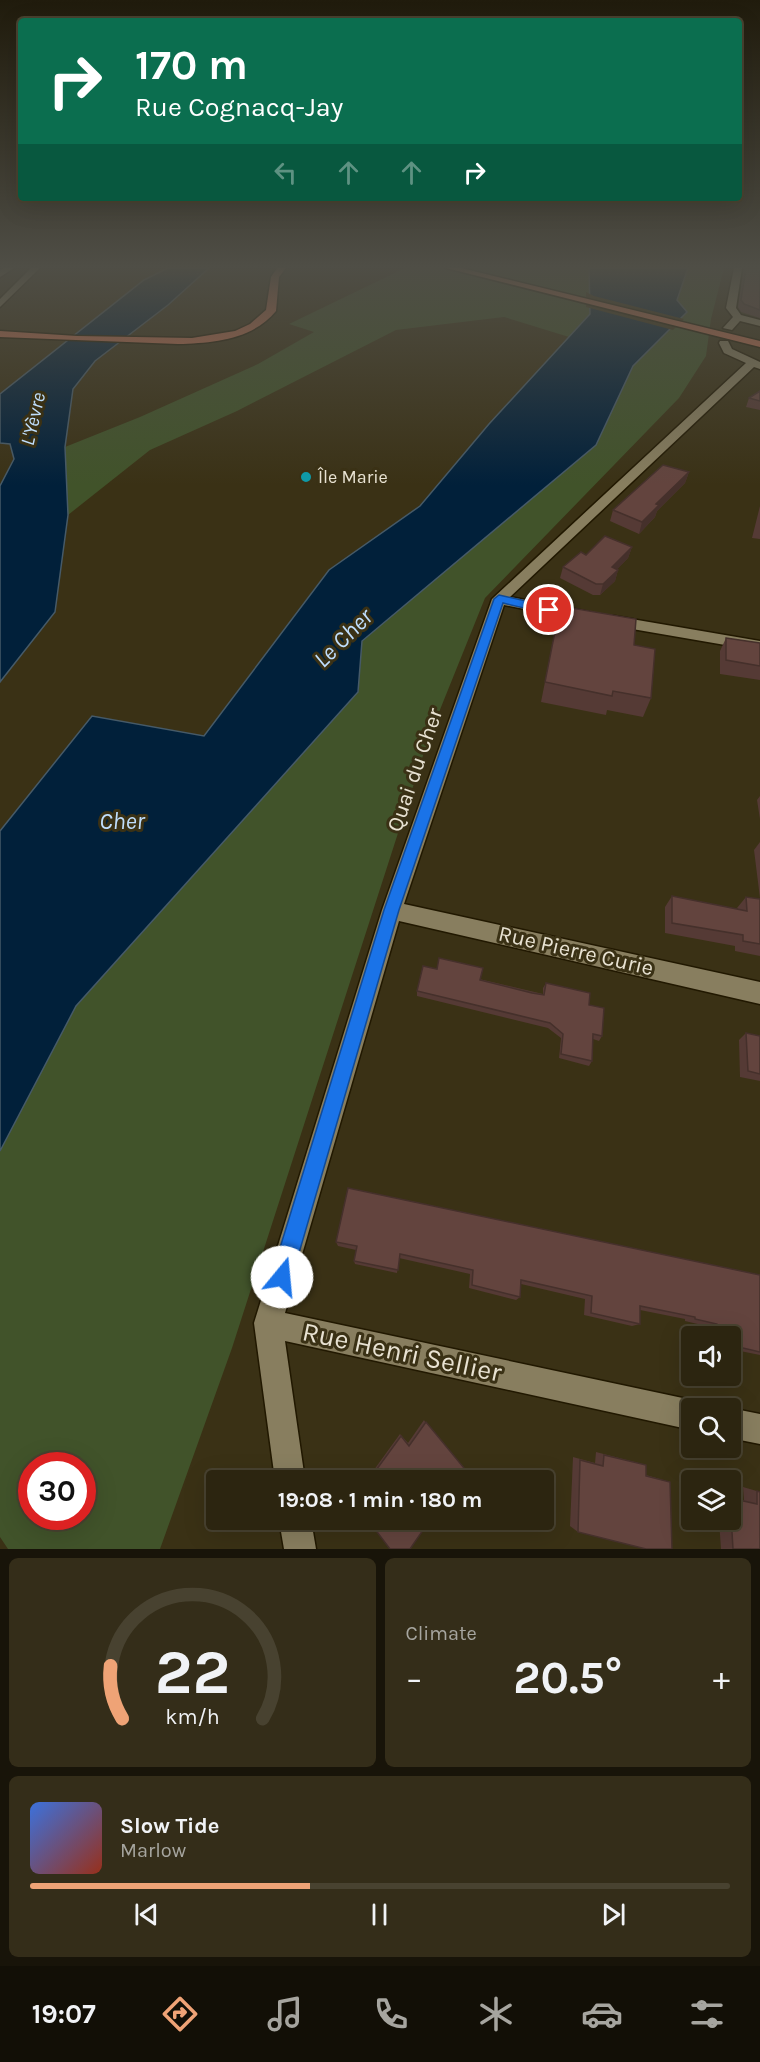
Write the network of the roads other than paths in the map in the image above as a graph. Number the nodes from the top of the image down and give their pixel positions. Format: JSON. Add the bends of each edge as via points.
{"nodes":[{"id":1,"x":124,"y":340,"type":"edge"},
{"id":2,"x":173,"y":340,"type":"edge"},
{"id":3,"x":744,"y":340,"type":"edge"},
{"id":4,"x":724,"y":343,"type":"dead end"},
{"id":5,"x":760,"y":344,"type":"edge"},
{"id":6,"x":756,"y":364,"type":"edge"},
{"id":7,"x":499,"y":599,"type":"junction"},
{"id":8,"x":760,"y":646,"type":"edge"},
{"id":9,"x":392,"y":910,"type":"junction"},
{"id":10,"x":760,"y":993,"type":"edge"},
{"id":11,"x":268,"y":1323,"type":"junction"},
{"id":12,"x":681,"y":1413,"type":"edge"},
{"id":13,"x":741,"y":1426,"type":"edge"},
{"id":14,"x":760,"y":1430,"type":"edge"},
{"id":15,"x":289,"y":1470,"type":"edge"},
{"id":16,"x":297,"y":1530,"type":"edge"},
{"id":17,"x":300,"y":1549,"type":"edge"}],
"edges":[{"from":1,"to":2,"type":"main road"},
{"from":3,"to":5,"type":"main road"},
{"from":4,"to":6,"type":"street","name":"Quai du Cher","via":[[728,351]]},
{"from":6,"to":7,"type":"street","name":"Quai du Cher"},
{"from":7,"to":8,"type":"street"},
{"from":7,"to":9,"type":"street","name":"Quai du Cher"},
{"from":9,"to":10,"type":"street","name":"Rue Pierre Curie"},
{"from":9,"to":11,"type":"street","name":"Quai du Cher"},
{"from":11,"to":12,"type":"street","name":"Rue Henri Sellier"},
{"from":11,"to":15,"type":"street","name":"Rue Henri Sellier"},
{"from":13,"to":14,"type":"street"},
{"from":16,"to":17,"type":"street"}]}
